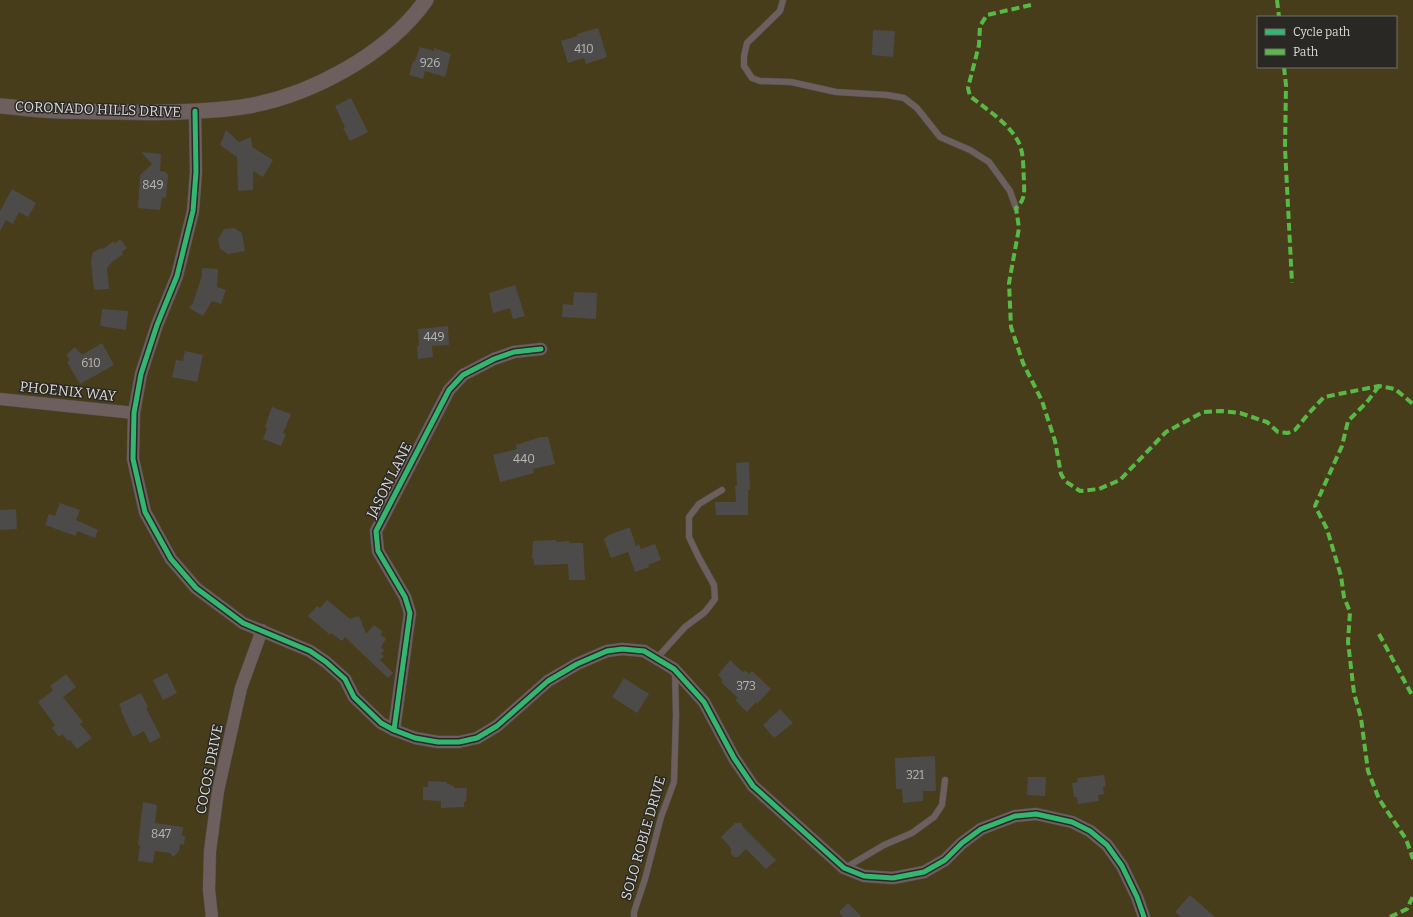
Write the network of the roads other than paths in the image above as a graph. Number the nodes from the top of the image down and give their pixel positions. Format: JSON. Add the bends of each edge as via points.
{"nodes":[{"id":1,"x":426,"y":0,"type":"edge"},
{"id":2,"x":783,"y":0,"type":"edge"},
{"id":3,"x":0,"y":106,"type":"edge"},
{"id":4,"x":195,"y":112,"type":"junction"},
{"id":5,"x":1016,"y":208,"type":"dead end"},
{"id":6,"x":541,"y":349,"type":"dead end"},
{"id":7,"x":0,"y":399,"type":"edge"},
{"id":8,"x":134,"y":412,"type":"junction"},
{"id":9,"x":722,"y":490,"type":"dead end"},
{"id":10,"x":262,"y":630,"type":"junction"},
{"id":11,"x":657,"y":658,"type":"junction"},
{"id":12,"x":674,"y":669,"type":"junction"},
{"id":13,"x":394,"y":730,"type":"junction"},
{"id":14,"x":945,"y":780,"type":"dead end"},
{"id":15,"x":844,"y":868,"type":"junction"},
{"id":16,"x":212,"y":917,"type":"edge"},
{"id":17,"x":634,"y":917,"type":"edge"},
{"id":18,"x":1144,"y":917,"type":"edge"}],
"edges":[{"from":1,"to":4,"type":"street","name":"CORONADO HILLS DRIVE","via":[[389,41],[352,66],[318,84],[250,105]]},
{"from":2,"to":5,"type":"lane","via":[[780,11],[747,43],[744,66],[752,78],[760,81],[791,82],[836,92],[904,98],[917,108],[940,137],[970,150],[989,162],[1010,191]]},
{"from":3,"to":4,"type":"street","name":"CORONADO HILLS DRIVE","via":[[42,110]]},
{"from":4,"to":8,"type":"street","via":[[196,172],[193,211],[177,276],[157,324],[141,374]]},
{"from":6,"to":13,"type":"street","name":"JASON LANE","via":[[514,352],[494,359],[463,375],[449,390],[376,531],[378,551],[405,596],[410,613]]},
{"from":7,"to":8,"type":"street","name":"PHOENIX WAY"},
{"from":8,"to":10,"type":"street","via":[[133,459],[145,512],[171,559],[196,588],[243,623]]},
{"from":9,"to":11,"type":"lane","via":[[699,504],[689,517],[689,537],[714,585],[715,599]]},
{"from":10,"to":13,"type":"street","via":[[310,651],[326,662],[345,679],[354,697],[381,723]]},
{"from":10,"to":16,"type":"street","name":"COCOS DRIVE","via":[[241,688],[218,791],[208,890]]},
{"from":11,"to":12,"type":"street"},
{"from":11,"to":13,"type":"street","via":[[644,650],[622,649],[607,651],[577,664],[548,681],[497,726],[477,738],[459,742],[438,742],[415,738]]},
{"from":12,"to":15,"type":"street","via":[[704,702],[734,758],[753,786]]},
{"from":12,"to":17,"type":"lane","name":"SOLO ROBLE DRIVE","via":[[674,782],[661,817]]},
{"from":14,"to":15,"type":"lane","via":[[942,805],[934,817],[912,834],[884,845]]},
{"from":15,"to":18,"type":"street","via":[[864,876],[893,878],[924,872],[945,860],[981,829],[1015,816],[1036,814],[1072,822],[1090,831],[1107,845],[1122,866]]}]}
